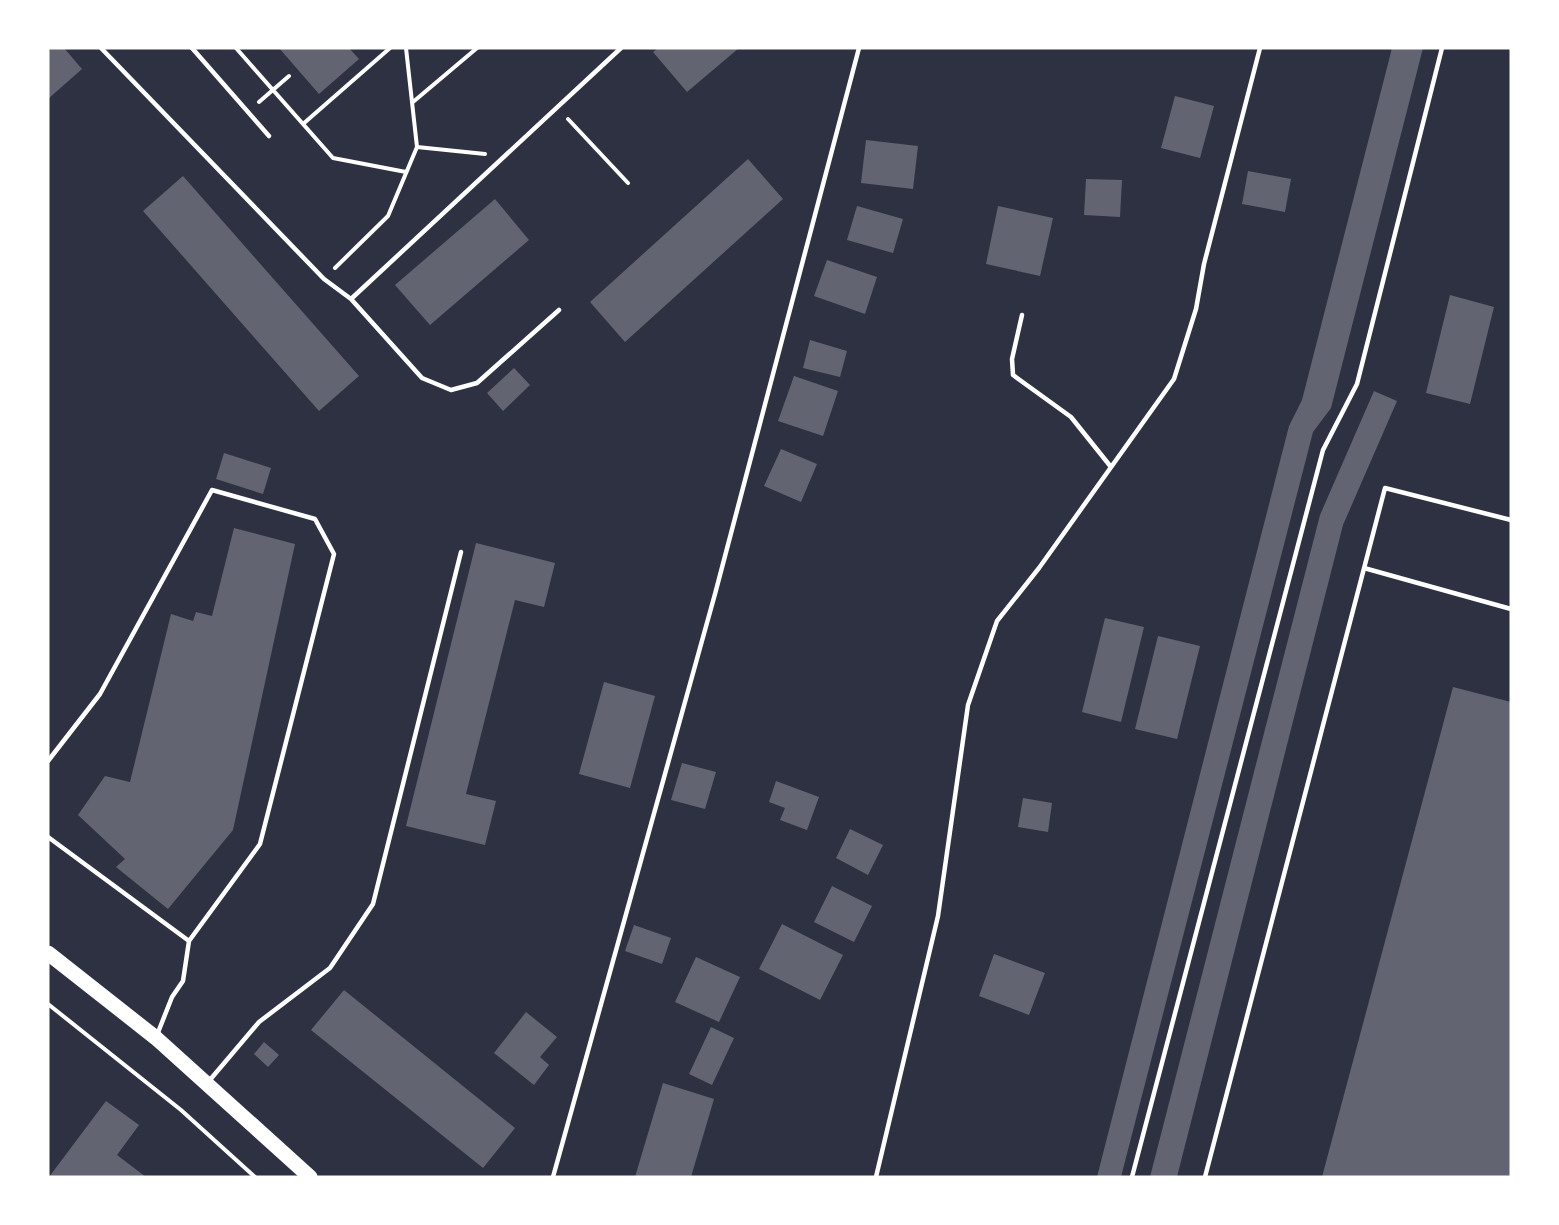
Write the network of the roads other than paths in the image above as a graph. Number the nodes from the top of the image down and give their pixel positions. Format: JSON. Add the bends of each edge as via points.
{"nodes":[{"id":1,"x":101,"y":48,"type":"edge"},
{"id":2,"x":192,"y":48,"type":"edge"},
{"id":3,"x":621,"y":48,"type":"edge"},
{"id":4,"x":859,"y":48,"type":"edge"},
{"id":5,"x":1260,"y":48,"type":"edge"},
{"id":6,"x":1442,"y":48,"type":"edge"},
{"id":7,"x":269,"y":136,"type":"dead end"},
{"id":8,"x":351,"y":298,"type":"junction"},
{"id":9,"x":559,"y":310,"type":"dead end"},
{"id":10,"x":1022,"y":315,"type":"dead end"},
{"id":11,"x":1111,"y":467,"type":"junction"},
{"id":12,"x":1511,"y":520,"type":"edge"},
{"id":13,"x":461,"y":552,"type":"dead end"},
{"id":14,"x":1364,"y":568,"type":"junction"},
{"id":15,"x":1511,"y":609,"type":"edge"},
{"id":16,"x":48,"y":761,"type":"edge"},
{"id":17,"x":48,"y":837,"type":"edge"},
{"id":18,"x":189,"y":941,"type":"junction"},
{"id":19,"x":48,"y":953,"type":"edge"},
{"id":20,"x":156,"y":1038,"type":"junction"},
{"id":21,"x":208,"y":1083,"type":"junction"},
{"id":22,"x":310,"y":1177,"type":"edge"},
{"id":23,"x":553,"y":1177,"type":"edge"},
{"id":24,"x":876,"y":1177,"type":"edge"},
{"id":25,"x":1132,"y":1177,"type":"edge"},
{"id":26,"x":1205,"y":1177,"type":"edge"}],
"edges":[{"from":1,"to":8,"type":"lane","via":[[324,279]]},
{"from":2,"to":7,"type":"lane"},
{"from":3,"to":8,"type":"lane"},
{"from":4,"to":23,"type":"lane","via":[[715,594]]},
{"from":5,"to":11,"type":"lane","via":[[1196,309],[1174,380]]},
{"from":6,"to":25,"type":"lane","via":[[1357,384],[1323,450]]},
{"from":8,"to":9,"type":"lane","via":[[422,378],[451,390],[477,383]]},
{"from":10,"to":11,"type":"lane","via":[[1012,359],[1013,375],[1071,417]]},
{"from":11,"to":24,"type":"lane","via":[[997,621],[968,705],[938,916]]},
{"from":12,"to":14,"type":"lane","via":[[1385,488]]},
{"from":13,"to":21,"type":"lane","via":[[373,904],[330,968],[259,1022]]},
{"from":14,"to":15,"type":"lane"},
{"from":14,"to":26,"type":"lane"},
{"from":16,"to":18,"type":"lane","via":[[100,694],[212,490],[315,519],[334,554],[260,844]]},
{"from":17,"to":18,"type":"lane"},
{"from":18,"to":20,"type":"lane","via":[[183,981],[172,997]]},
{"from":19,"to":20,"type":"main road"},
{"from":20,"to":21,"type":"main road"},
{"from":21,"to":22,"type":"main road"}]}
